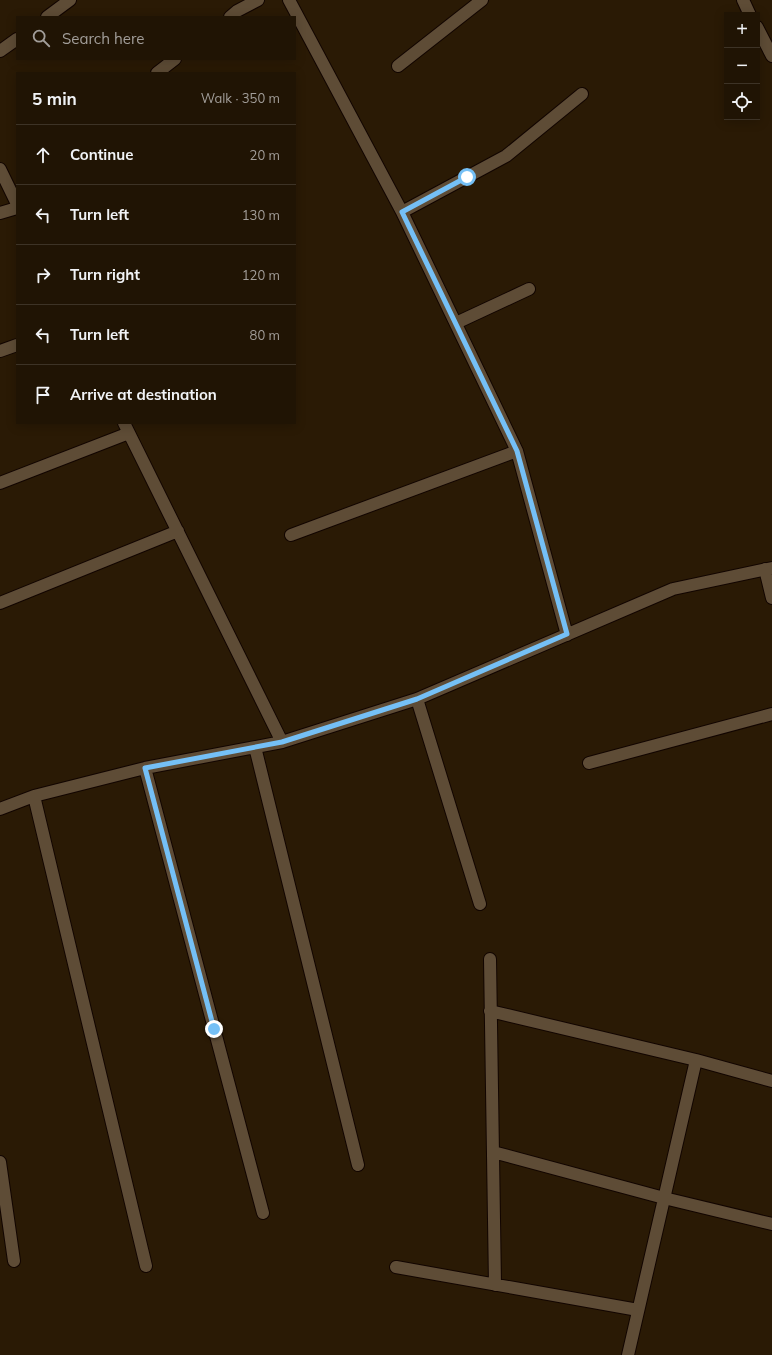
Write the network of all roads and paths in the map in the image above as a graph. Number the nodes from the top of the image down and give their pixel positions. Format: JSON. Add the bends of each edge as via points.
{"nodes":[{"id":1,"x":70,"y":0,"type":"edge"},
{"id":2,"x":258,"y":0,"type":"edge"},
{"id":3,"x":289,"y":0,"type":"edge"},
{"id":4,"x":482,"y":0,"type":"edge"},
{"id":5,"x":743,"y":0,"type":"edge"},
{"id":6,"x":749,"y":12,"type":"edge"},
{"id":7,"x":48,"y":16,"type":"edge"},
{"id":8,"x":231,"y":16,"type":"edge"},
{"id":9,"x":760,"y":34,"type":"edge"},
{"id":10,"x":16,"y":40,"type":"edge"},
{"id":11,"x":0,"y":51,"type":"edge"},
{"id":12,"x":772,"y":56,"type":"edge"},
{"id":13,"x":174,"y":60,"type":"edge"},
{"id":14,"x":398,"y":66,"type":"dead end"},
{"id":15,"x":158,"y":72,"type":"edge"},
{"id":16,"x":582,"y":94,"type":"dead end"},
{"id":17,"x":0,"y":169,"type":"edge"},
{"id":18,"x":12,"y":180,"type":"edge"},
{"id":19,"x":16,"y":199,"type":"edge"},
{"id":20,"x":16,"y":208,"type":"edge"},
{"id":21,"x":402,"y":212,"type":"junction"},
{"id":22,"x":0,"y":213,"type":"edge"},
{"id":23,"x":529,"y":289,"type":"dead end"},
{"id":24,"x":456,"y":323,"type":"junction"},
{"id":25,"x":16,"y":345,"type":"edge"},
{"id":26,"x":0,"y":351,"type":"edge"},
{"id":27,"x":127,"y":428,"type":"edge"},
{"id":28,"x":517,"y":451,"type":"junction"},
{"id":29,"x":0,"y":483,"type":"edge"},
{"id":30,"x":178,"y":531,"type":"junction"},
{"id":31,"x":291,"y":535,"type":"dead end"},
{"id":32,"x":769,"y":569,"type":"edge"},
{"id":33,"x":772,"y":598,"type":"edge"},
{"id":34,"x":0,"y":603,"type":"edge"},
{"id":35,"x":567,"y":634,"type":"junction"},
{"id":36,"x":417,"y":699,"type":"junction"},
{"id":37,"x":772,"y":714,"type":"edge"},
{"id":38,"x":282,"y":742,"type":"junction"},
{"id":39,"x":255,"y":747,"type":"junction"},
{"id":40,"x":589,"y":763,"type":"dead end"},
{"id":41,"x":145,"y":768,"type":"junction"},
{"id":42,"x":34,"y":796,"type":"junction"},
{"id":43,"x":0,"y":809,"type":"edge"},
{"id":44,"x":480,"y":904,"type":"dead end"},
{"id":45,"x":490,"y":959,"type":"dead end"},
{"id":46,"x":490,"y":1011,"type":"junction"},
{"id":47,"x":696,"y":1060,"type":"junction"},
{"id":48,"x":772,"y":1082,"type":"edge"},
{"id":49,"x":493,"y":1152,"type":"junction"},
{"id":50,"x":0,"y":1162,"type":"edge"},
{"id":51,"x":358,"y":1165,"type":"dead end"},
{"id":52,"x":664,"y":1198,"type":"junction"},
{"id":53,"x":263,"y":1213,"type":"dead end"},
{"id":54,"x":772,"y":1224,"type":"edge"},
{"id":55,"x":14,"y":1261,"type":"dead end"},
{"id":56,"x":146,"y":1266,"type":"dead end"},
{"id":57,"x":396,"y":1267,"type":"dead end"},
{"id":58,"x":495,"y":1284,"type":"junction"},
{"id":59,"x":638,"y":1310,"type":"junction"},
{"id":60,"x":628,"y":1355,"type":"edge"}],
"edges":[{"from":1,"to":7,"type":"street"},
{"from":2,"to":8,"type":"street"},
{"from":3,"to":21,"type":"street"},
{"from":4,"to":14,"type":"street"},
{"from":5,"to":6,"type":"street"},
{"from":9,"to":12,"type":"street"},
{"from":10,"to":11,"type":"street"},
{"from":13,"to":15,"type":"street"},
{"from":16,"to":21,"type":"street","via":[[506,156]]},
{"from":17,"to":18,"type":"street"},
{"from":18,"to":19,"type":"street"},
{"from":20,"to":22,"type":"street"},
{"from":21,"to":24,"type":"street"},
{"from":23,"to":24,"type":"street"},
{"from":24,"to":28,"type":"street"},
{"from":25,"to":26,"type":"street"},
{"from":27,"to":29,"type":"street"},
{"from":27,"to":30,"type":"street"},
{"from":28,"to":31,"type":"street"},
{"from":28,"to":35,"type":"street"},
{"from":30,"to":34,"type":"street"},
{"from":30,"to":38,"type":"street"},
{"from":32,"to":33,"type":"street"},
{"from":32,"to":35,"type":"street","via":[[673,589]]},
{"from":35,"to":36,"type":"street"},
{"from":36,"to":38,"type":"street"},
{"from":36,"to":44,"type":"street"},
{"from":37,"to":40,"type":"street"},
{"from":38,"to":39,"type":"street"},
{"from":39,"to":41,"type":"street"},
{"from":39,"to":51,"type":"street"},
{"from":41,"to":42,"type":"street"},
{"from":41,"to":53,"type":"street"},
{"from":42,"to":43,"type":"street"},
{"from":42,"to":56,"type":"street"},
{"from":45,"to":46,"type":"street"},
{"from":46,"to":47,"type":"street"},
{"from":46,"to":49,"type":"street"},
{"from":47,"to":48,"type":"street"},
{"from":47,"to":52,"type":"street"},
{"from":49,"to":52,"type":"street"},
{"from":49,"to":58,"type":"street"},
{"from":50,"to":55,"type":"street"},
{"from":52,"to":54,"type":"street"},
{"from":52,"to":59,"type":"street"},
{"from":57,"to":58,"type":"street"},
{"from":58,"to":59,"type":"street"},
{"from":59,"to":60,"type":"street"}]}
